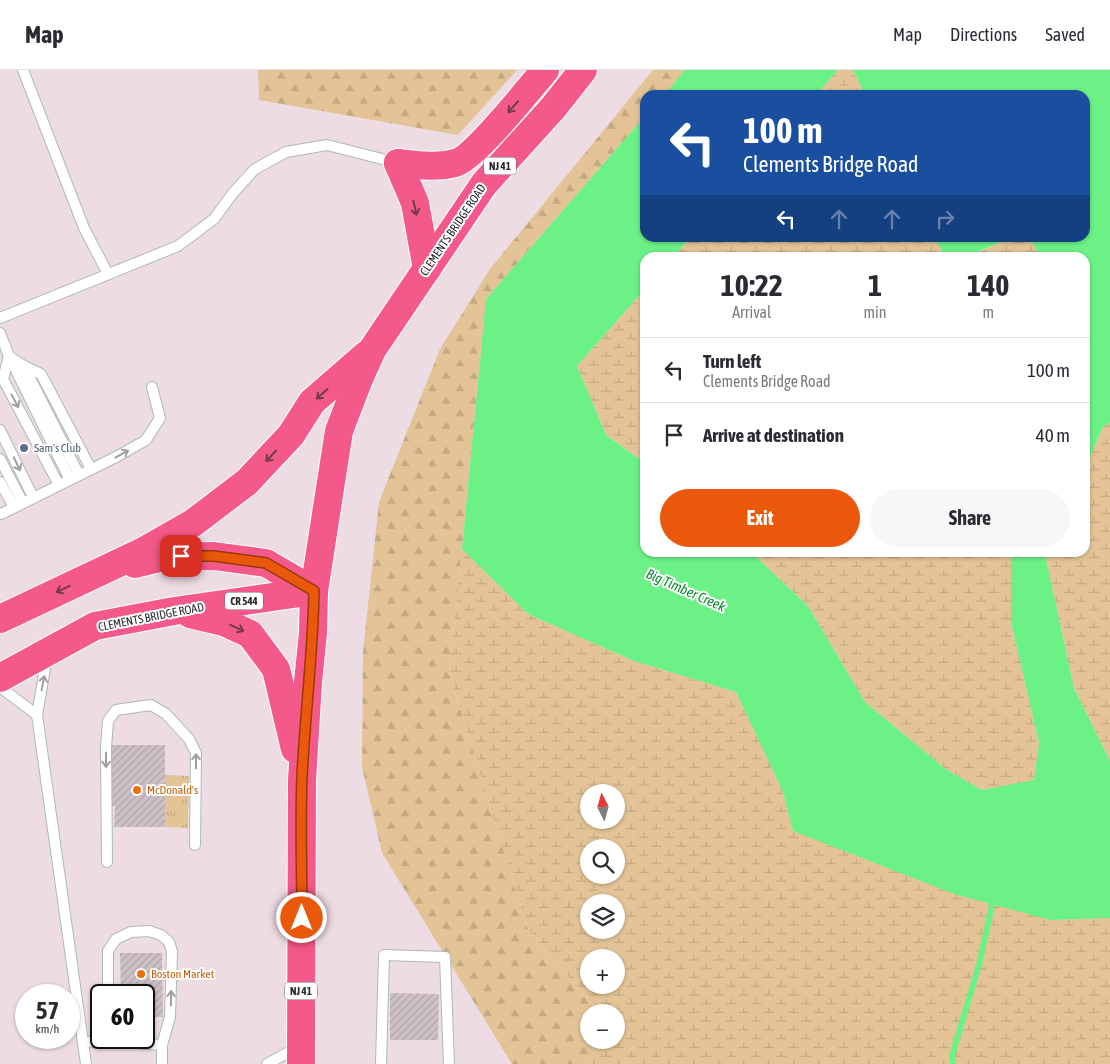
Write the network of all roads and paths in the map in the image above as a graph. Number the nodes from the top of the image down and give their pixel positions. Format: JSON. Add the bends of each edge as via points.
{"nodes":[{"id":1,"x":23,"y":70,"type":"edge"},
{"id":2,"x":545,"y":70,"type":"edge"},
{"id":3,"x":583,"y":70,"type":"edge"},
{"id":4,"x":398,"y":163,"type":"junction"},
{"id":5,"x":426,"y":269,"type":"junction"},
{"id":6,"x":108,"y":274,"type":"junction"},
{"id":7,"x":0,"y":318,"type":"edge"},
{"id":8,"x":0,"y":333,"type":"edge"},
{"id":9,"x":372,"y":350,"type":"junction"},
{"id":10,"x":9,"y":356,"type":"junction"},
{"id":11,"x":24,"y":366,"type":"junction"},
{"id":12,"x":152,"y":387,"type":"dead end"},
{"id":13,"x":0,"y":430,"type":"edge"},
{"id":14,"x":0,"y":459,"type":"edge"},
{"id":15,"x":91,"y":469,"type":"junction"},
{"id":16,"x":74,"y":478,"type":"junction"},
{"id":17,"x":0,"y":482,"type":"edge"},
{"id":18,"x":59,"y":485,"type":"junction"},
{"id":19,"x":34,"y":497,"type":"junction"},
{"id":20,"x":18,"y":505,"type":"junction"},
{"id":21,"x":0,"y":512,"type":"edge"},
{"id":22,"x":97,"y":573,"type":"junction"},
{"id":23,"x":314,"y":591,"type":"junction"},
{"id":24,"x":174,"y":611,"type":"junction"},
{"id":25,"x":0,"y":619,"type":"edge"},
{"id":26,"x":48,"y":651,"type":"junction"},
{"id":27,"x":0,"y":678,"type":"edge"},
{"id":28,"x":0,"y":687,"type":"edge"},
{"id":29,"x":37,"y":714,"type":"junction"},
{"id":30,"x":302,"y":780,"type":"junction"},
{"id":31,"x":194,"y":845,"type":"dead end"},
{"id":32,"x":107,"y":862,"type":"dead end"},
{"id":33,"x":108,"y":984,"type":"edge"},
{"id":34,"x":90,"y":1041,"type":"edge"},
{"id":35,"x":83,"y":1042,"type":"junction"},
{"id":36,"x":155,"y":1044,"type":"edge"},
{"id":37,"x":162,"y":1045,"type":"junction"},
{"id":38,"x":301,"y":1055,"type":"edge"},
{"id":39,"x":86,"y":1064,"type":"edge"},
{"id":40,"x":162,"y":1064,"type":"edge"},
{"id":41,"x":266,"y":1064,"type":"edge"},
{"id":42,"x":381,"y":1064,"type":"edge"},
{"id":43,"x":449,"y":1064,"type":"edge"}],
"edges":[{"from":1,"to":6,"type":"lane","via":[[84,228]]},
{"from":2,"to":4,"type":"main road","one_way":true,"via":[[474,151],[457,163],[430,167]]},
{"from":3,"to":5,"type":"main road","name":"CLEMENTS BRIDGE ROAD","number":"NJ 41","via":[[484,184]]},
{"from":4,"to":5,"type":"main road","one_way":true,"via":[[415,203]]},
{"from":4,"to":6,"type":"lane","via":[[326,145],[286,152],[256,169],[214,219],[178,246]]},
{"from":5,"to":9,"type":"main road","name":"CLEMENTS BRIDGE ROAD","number":"NJ 41"},
{"from":6,"to":7,"type":"lane"},
{"from":8,"to":10,"type":"lane"},
{"from":9,"to":22,"type":"main road","name":"CLEMENTS BRIDGE ROAD","one_way":true,"via":[[312,402],[291,435],[247,482],[192,523]]},
{"from":9,"to":23,"type":"main road","name":"CLEMENTS BRIDGE ROAD","number":"NJ 41","via":[[339,431]]},
{"from":10,"to":11,"type":"lane"},
{"from":10,"to":16,"type":"lane"},
{"from":10,"to":18,"type":"lane","one_way":true,"via":[[3,378]]},
{"from":11,"to":15,"type":"lane","via":[[41,374]]},
{"from":11,"to":16,"type":"lane"},
{"from":15,"to":12,"type":"lane","one_way":true,"via":[[146,440],[160,418]]},
{"from":13,"to":19,"type":"lane","one_way":true},
{"from":14,"to":20,"type":"lane"},
{"from":15,"to":16,"type":"lane"},
{"from":16,"to":18,"type":"lane"},
{"from":17,"to":20,"type":"lane"},
{"from":18,"to":19,"type":"lane"},
{"from":19,"to":20,"type":"lane"},
{"from":20,"to":21,"type":"lane"},
{"from":22,"to":23,"type":"main road","name":"CLEMENTS BRIDGE ROAD","via":[[164,557],[214,556],[266,563]]},
{"from":22,"to":25,"type":"main road","name":"CLEMENTS BRIDGE ROAD","one_way":true},
{"from":23,"to":24,"type":"main road","name":"CLEMENTS BRIDGE ROAD","number":"CR 544"},
{"from":23,"to":30,"type":"main road","number":"NJ 41"},
{"from":24,"to":26,"type":"main road","name":"CLEMENTS BRIDGE ROAD","number":"CR 544","via":[[95,626]]},
{"from":24,"to":30,"type":"main road","one_way":true,"via":[[224,622],[250,634],[256,641],[276,669]]},
{"from":26,"to":27,"type":"main road","name":"CLEMENTS BRIDGE ROAD","number":"CR 544"},
{"from":29,"to":26,"type":"lane","one_way":true},
{"from":28,"to":29,"type":"lane"},
{"from":29,"to":35,"type":"lane"},
{"from":30,"to":38,"type":"main road","number":"NJ 41"},
{"from":31,"to":32,"type":"lane","one_way":true,"via":[[196,753],[189,739],[166,714],[151,705],[116,710],[108,721],[106,747]]},
{"from":37,"to":33,"type":"lane","one_way":true,"via":[[170,1017],[172,951],[162,935],[149,931],[131,932],[116,939],[108,951]]},
{"from":34,"to":35,"type":"lane"},
{"from":35,"to":39,"type":"lane"},
{"from":36,"to":37,"type":"lane"},
{"from":37,"to":40,"type":"lane"},
{"from":38,"to":41,"type":"lane"},
{"from":42,"to":43,"type":"lane","via":[[384,955],[445,957]]}]}
